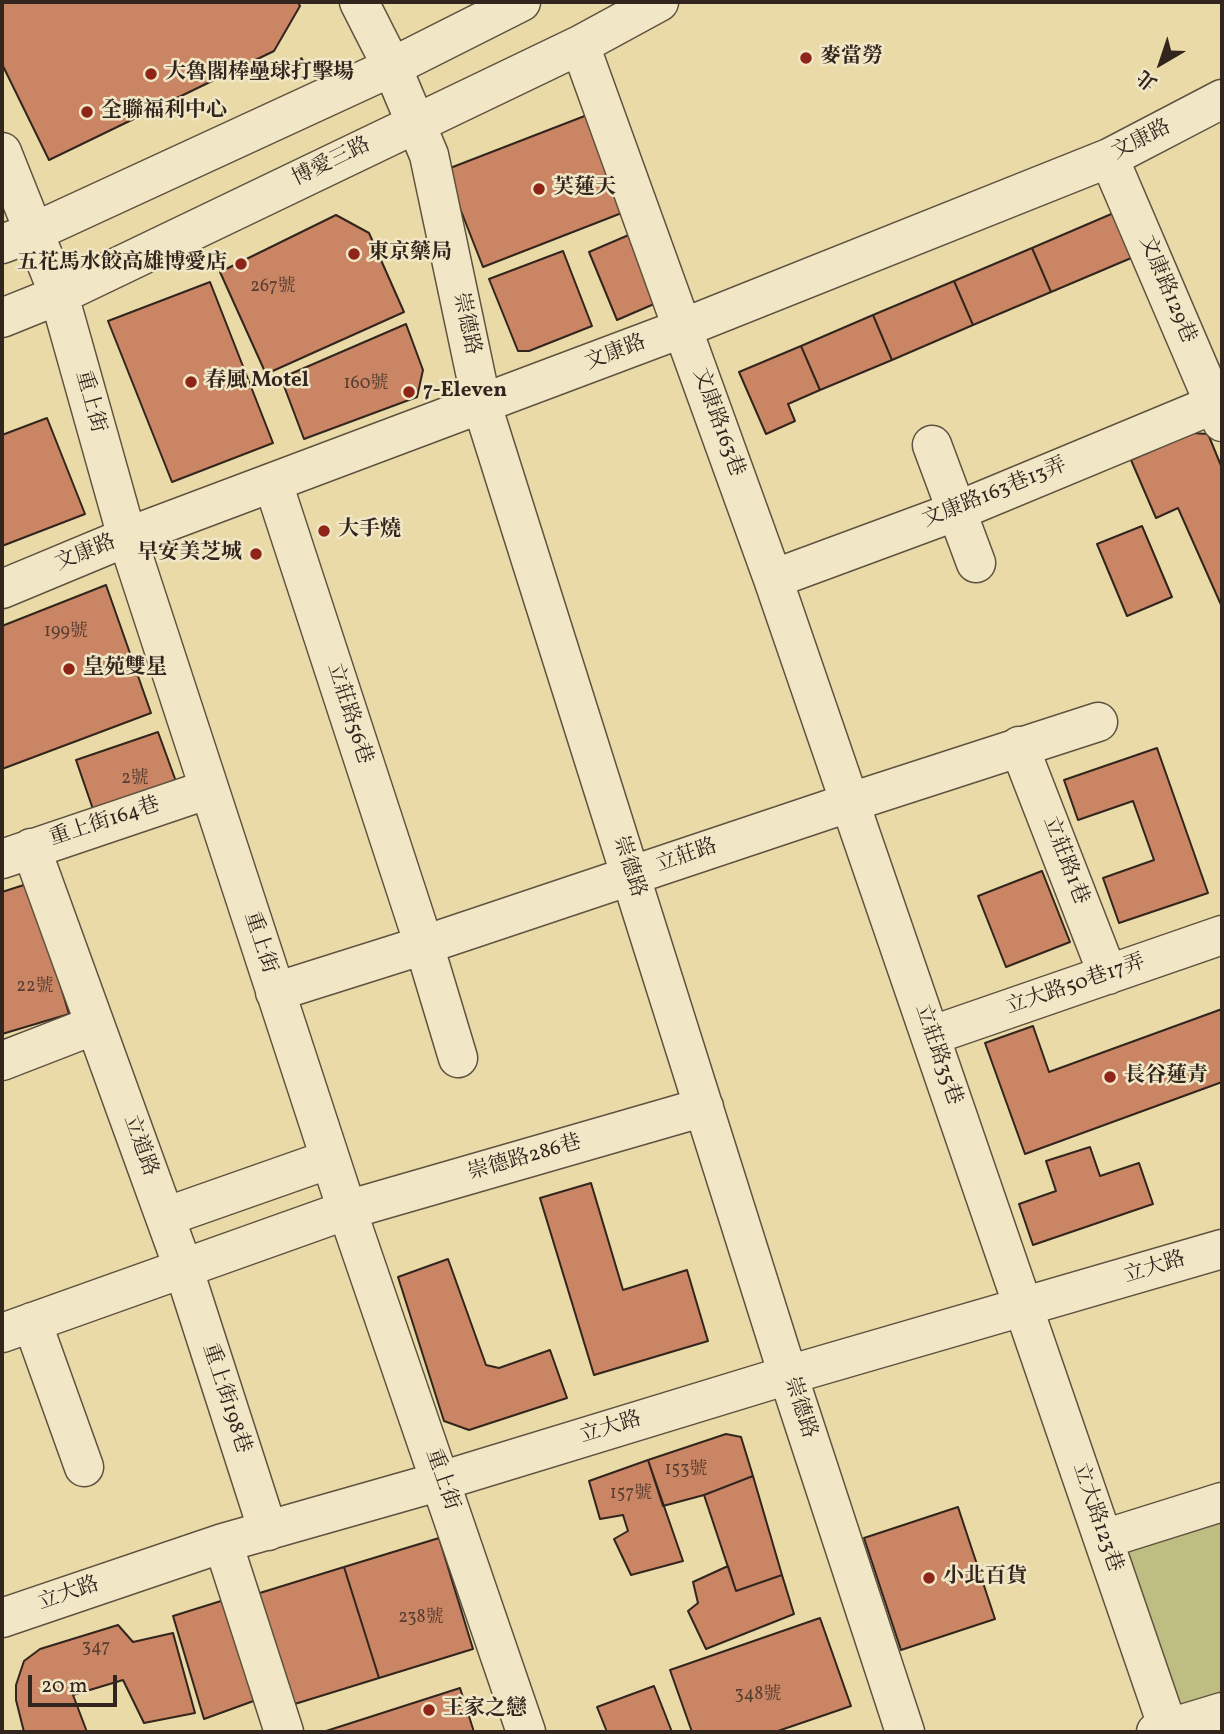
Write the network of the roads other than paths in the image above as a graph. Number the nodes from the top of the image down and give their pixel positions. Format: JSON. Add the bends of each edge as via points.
{"nodes":[{"id":1,"x":359,"y":2,"type":"edge"},
{"id":2,"x":521,"y":2,"type":"edge"},
{"id":3,"x":659,"y":2,"type":"edge"},
{"id":4,"x":580,"y":45,"type":"junction"},
{"id":5,"x":393,"y":67,"type":"junction"},
{"id":6,"x":1222,"y":99,"type":"edge"},
{"id":7,"x":415,"y":124,"type":"junction"},
{"id":8,"x":2,"y":152,"type":"edge"},
{"id":9,"x":1109,"y":158,"type":"junction"},
{"id":10,"x":18,"y":238,"type":"edge"},
{"id":11,"x":60,"y":295,"type":"junction"},
{"id":12,"x":2,"y":318,"type":"edge"},
{"id":13,"x":682,"y":328,"type":"junction"},
{"id":14,"x":482,"y":405,"type":"junction"},
{"id":15,"x":1220,"y":409,"type":"edge"},
{"id":16,"x":932,"y":445,"type":"dead end"},
{"id":17,"x":273,"y":483,"type":"junction"},
{"id":18,"x":957,"y":511,"type":"junction"},
{"id":19,"x":127,"y":537,"type":"junction"},
{"id":20,"x":976,"y":563,"type":"dead end"},
{"id":21,"x":773,"y":579,"type":"junction"},
{"id":22,"x":2,"y":589,"type":"edge"},
{"id":23,"x":1098,"y":722,"type":"dead end"},
{"id":24,"x":1019,"y":746,"type":"junction"},
{"id":25,"x":209,"y":789,"type":"junction"},
{"id":26,"x":850,"y":802,"type":"junction"},
{"id":27,"x":17,"y":853,"type":"edge"},
{"id":28,"x":631,"y":876,"type":"junction"},
{"id":29,"x":1222,"y":935,"type":"edge"},
{"id":30,"x":424,"y":945,"type":"junction"},
{"id":31,"x":1108,"y":975,"type":"junction"},
{"id":32,"x":275,"y":992,"type":"junction"},
{"id":33,"x":95,"y":1025,"type":"junction"},
{"id":34,"x":930,"y":1036,"type":"junction"},
{"id":35,"x":458,"y":1058,"type":"dead end"},
{"id":36,"x":2,"y":1061,"type":"edge"},
{"id":37,"x":704,"y":1107,"type":"junction"},
{"id":38,"x":330,"y":1159,"type":"junction"},
{"id":39,"x":346,"y":1210,"type":"junction"},
{"id":40,"x":165,"y":1217,"type":"junction"},
{"id":41,"x":1222,"y":1249,"type":"edge"},
{"id":42,"x":183,"y":1267,"type":"junction"},
{"id":43,"x":1023,"y":1309,"type":"junction"},
{"id":44,"x":17,"y":1328,"type":"edge"},
{"id":45,"x":788,"y":1375,"type":"junction"},
{"id":46,"x":84,"y":1466,"type":"dead end"},
{"id":47,"x":441,"y":1481,"type":"junction"},
{"id":48,"x":1222,"y":1502,"type":"edge"},
{"id":49,"x":268,"y":1531,"type":"junction"},
{"id":50,"x":1104,"y":1539,"type":"junction"},
{"id":51,"x":223,"y":1543,"type":"junction"},
{"id":52,"x":2,"y":1618,"type":"edge"},
{"id":53,"x":1222,"y":1712,"type":"edge"},
{"id":54,"x":1162,"y":1730,"type":"edge"},
{"id":55,"x":284,"y":1732,"type":"edge"},
{"id":56,"x":526,"y":1732,"type":"edge"},
{"id":57,"x":905,"y":1732,"type":"edge"}],
"edges":[{"from":1,"to":5,"type":"street","name":"崇德路"},
{"from":2,"to":5,"type":"street"},
{"from":3,"to":4,"type":"street","name":"博愛三路"},
{"from":4,"to":7,"type":"street","name":"博愛三路"},
{"from":4,"to":13,"type":"street","name":"文康路163巷"},
{"from":5,"to":7,"type":"street","name":"崇德路"},
{"from":5,"to":10,"type":"street"},
{"from":6,"to":9,"type":"street","name":"文康路"},
{"from":7,"to":11,"type":"street","name":"博愛三路"},
{"from":7,"to":14,"type":"street","name":"崇德路","via":[[429,155]]},
{"from":8,"to":10,"type":"street","name":"重上街"},
{"from":9,"to":13,"type":"street","name":"文康路"},
{"from":9,"to":15,"type":"street","name":"文康路129巷"},
{"from":10,"to":11,"type":"street","name":"重上街"},
{"from":11,"to":12,"type":"street","name":"博愛三路"},
{"from":11,"to":19,"type":"street","name":"重上街"},
{"from":13,"to":14,"type":"street","name":"文康路"},
{"from":13,"to":21,"type":"street","name":"文康路163巷"},
{"from":14,"to":17,"type":"street","name":"文康路"},
{"from":14,"to":28,"type":"street","name":"崇德路"},
{"from":15,"to":18,"type":"street","name":"文康路163巷13弄"},
{"from":16,"to":18,"type":"street"},
{"from":17,"to":19,"type":"street","name":"文康路"},
{"from":17,"to":30,"type":"street","name":"立莊路56巷"},
{"from":18,"to":20,"type":"street"},
{"from":18,"to":21,"type":"street","name":"文康路163巷13弄"},
{"from":19,"to":22,"type":"street","name":"文康路"},
{"from":19,"to":25,"type":"street","name":"重上街"},
{"from":21,"to":26,"type":"street","name":"文康路163巷"},
{"from":23,"to":24,"type":"street","name":"立莊路"},
{"from":24,"to":26,"type":"street","name":"立莊路"},
{"from":24,"to":31,"type":"street","name":"立莊路1巷"},
{"from":25,"to":27,"type":"street","name":"重上街164巷"},
{"from":25,"to":32,"type":"street","name":"重上街"},
{"from":26,"to":28,"type":"street","name":"立莊路"},
{"from":26,"to":34,"type":"street","name":"立莊路35巷"},
{"from":27,"to":33,"type":"street","name":"立道路"},
{"from":28,"to":30,"type":"street","name":"立莊路"},
{"from":28,"to":37,"type":"street","name":"崇德路"},
{"from":29,"to":31,"type":"street","name":"立大路50巷17弄"},
{"from":30,"to":32,"type":"street","name":"立莊路"},
{"from":30,"to":35,"type":"street","name":"立莊路56巷"},
{"from":31,"to":34,"type":"street","name":"立大路50巷17弄"},
{"from":32,"to":38,"type":"street","name":"重上街"},
{"from":33,"to":36,"type":"street"},
{"from":33,"to":40,"type":"street","name":"立道路"},
{"from":34,"to":43,"type":"street","name":"立莊路35巷"},
{"from":37,"to":39,"type":"street","name":"崇德路286巷"},
{"from":37,"to":45,"type":"street","name":"崇德路"},
{"from":38,"to":39,"type":"street","name":"重上街"},
{"from":38,"to":40,"type":"street"},
{"from":39,"to":42,"type":"street","name":"崇德路286巷"},
{"from":39,"to":47,"type":"street","name":"重上街"},
{"from":40,"to":42,"type":"street","name":"立道路"},
{"from":41,"to":43,"type":"street","name":"立大路"},
{"from":42,"to":44,"type":"street","name":"崇德路286巷"},
{"from":42,"to":49,"type":"street","name":"重上街198巷"},
{"from":43,"to":45,"type":"street","name":"立大路"},
{"from":43,"to":50,"type":"street","name":"立大路123巷"},
{"from":44,"to":46,"type":"street"},
{"from":45,"to":47,"type":"street","name":"立大路"},
{"from":45,"to":57,"type":"street","name":"崇德路"},
{"from":47,"to":49,"type":"street","name":"立大路"},
{"from":47,"to":56,"type":"street","name":"重上街"},
{"from":48,"to":50,"type":"street"},
{"from":49,"to":51,"type":"street","name":"立大路"},
{"from":50,"to":54,"type":"street","name":"立大路123巷"},
{"from":51,"to":52,"type":"street","name":"立大路"},
{"from":51,"to":55,"type":"street"},
{"from":53,"to":54,"type":"street"}]}
